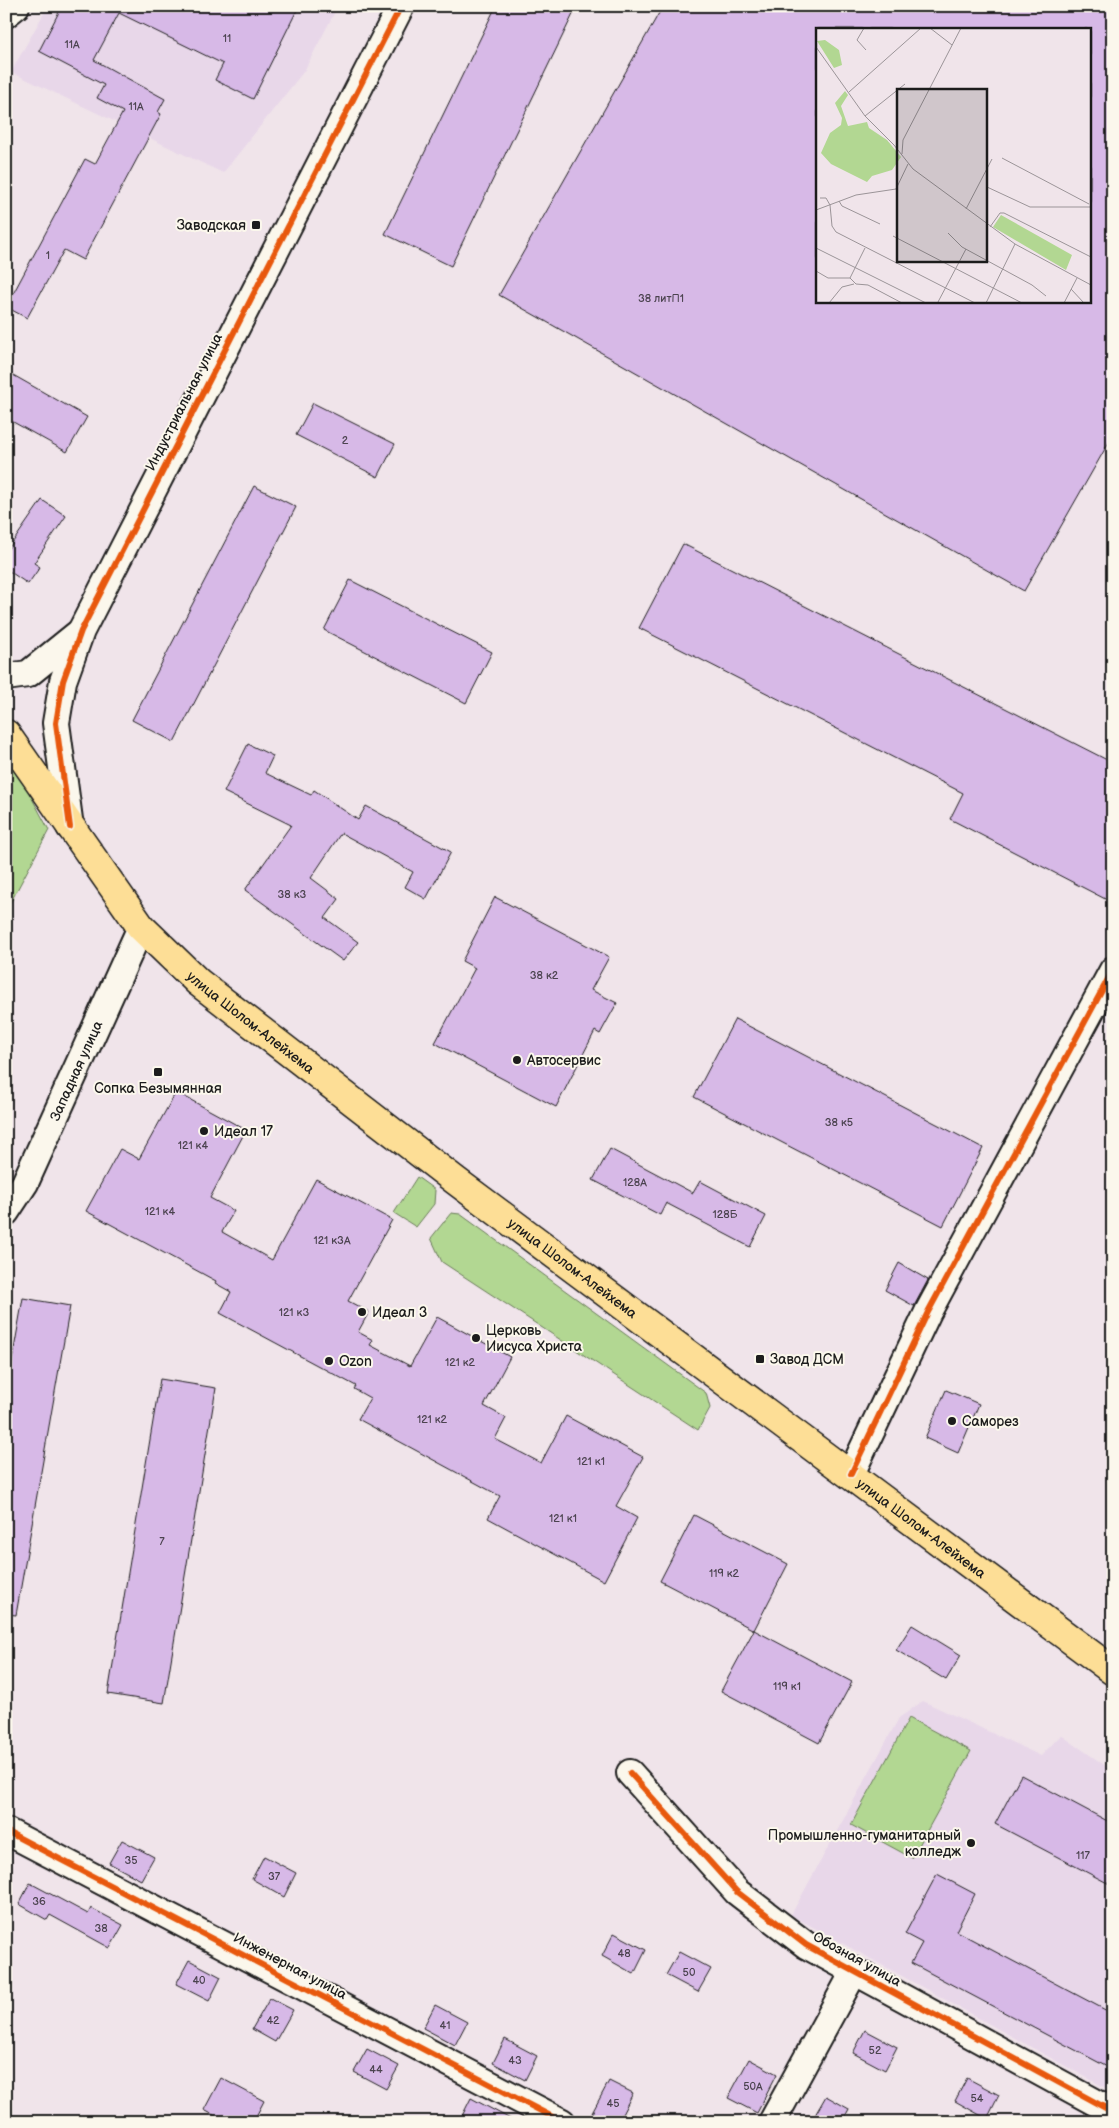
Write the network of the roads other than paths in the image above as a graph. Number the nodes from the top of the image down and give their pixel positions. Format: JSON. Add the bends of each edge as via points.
{"nodes":[{"id":1,"x":16,"y":6,"type":"edge"},
{"id":2,"x":401,"y":6,"type":"edge"},
{"id":3,"x":6,"y":14,"type":"edge"},
{"id":4,"x":81,"y":631,"type":"junction"},
{"id":5,"x":6,"y":677,"type":"edge"},
{"id":6,"x":6,"y":734,"type":"edge"},
{"id":7,"x":70,"y":827,"type":"junction"},
{"id":8,"x":141,"y":927,"type":"junction"},
{"id":9,"x":1113,"y":970,"type":"edge"},
{"id":10,"x":6,"y":1212,"type":"edge"},
{"id":11,"x":851,"y":1474,"type":"junction"},
{"id":12,"x":1113,"y":1671,"type":"edge"},
{"id":13,"x":630,"y":1773,"type":"dead end"},
{"id":14,"x":6,"y":1831,"type":"edge"},
{"id":15,"x":854,"y":1972,"type":"junction"},
{"id":16,"x":1113,"y":2112,"type":"edge"},
{"id":17,"x":562,"y":2122,"type":"edge"},
{"id":18,"x":772,"y":2122,"type":"edge"}],
"edges":[{"from":1,"to":3,"type":"street"},
{"from":2,"to":4,"type":"street","name":"Индустриальная улица"},
{"from":4,"to":5,"type":"street","via":[[28,674]]},
{"from":4,"to":7,"type":"street","name":"Индустриальная улица","via":[[63,681],[56,723]]},
{"from":6,"to":7,"type":"main road","name":"улица Шолом-Алейхема"},
{"from":7,"to":8,"type":"main road","name":"улица Шолом-Алейхема"},
{"from":8,"to":10,"type":"street","name":"Западная улица","via":[[25,1183]]},
{"from":8,"to":11,"type":"main road","name":"улица Шолом-Алейхема","via":[[198,982],[448,1175]]},
{"from":9,"to":11,"type":"street","via":[[928,1312]]},
{"from":11,"to":12,"type":"main road","name":"улица Шолом-Алейхема"},
{"from":13,"to":15,"type":"street","name":"Обозная улица","via":[[737,1892],[806,1945]]},
{"from":14,"to":17,"type":"street","name":"Инженерная улица"},
{"from":15,"to":16,"type":"street","name":"Обозная улица"},
{"from":15,"to":18,"type":"street"}]}
